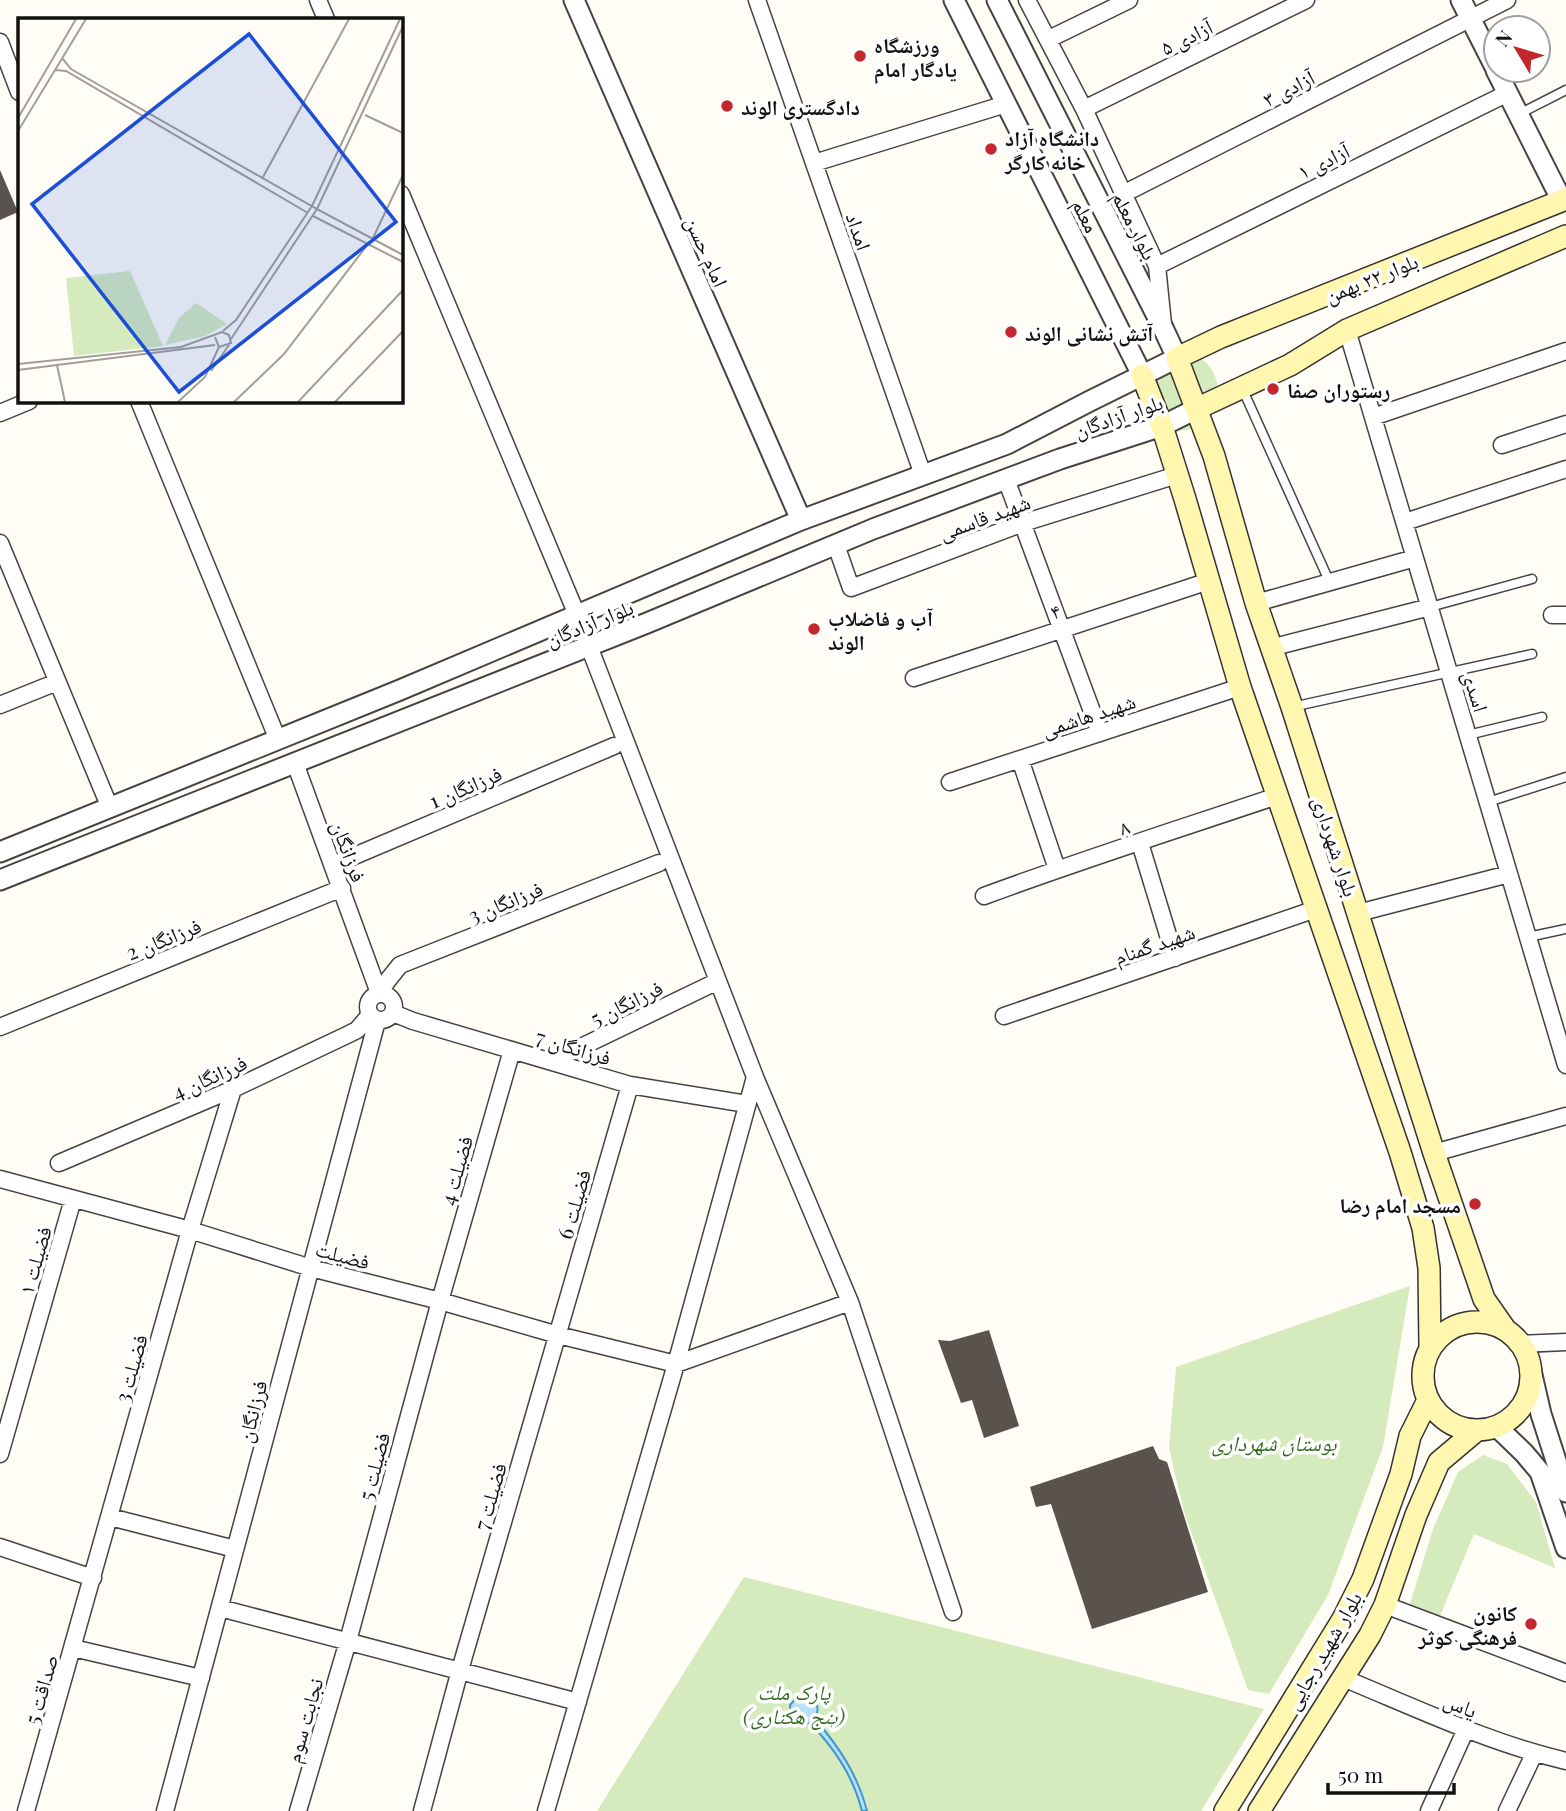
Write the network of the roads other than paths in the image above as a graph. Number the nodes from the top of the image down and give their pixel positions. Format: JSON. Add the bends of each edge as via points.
{"nodes":[{"id":1,"x":318,"y":0,"type":"edge"},
{"id":2,"x":574,"y":0,"type":"edge"},
{"id":3,"x":757,"y":0,"type":"edge"},
{"id":4,"x":954,"y":0,"type":"edge"},
{"id":5,"x":997,"y":0,"type":"edge"},
{"id":6,"x":1027,"y":0,"type":"edge"},
{"id":7,"x":1129,"y":0,"type":"edge"},
{"id":8,"x":1306,"y":0,"type":"edge"},
{"id":9,"x":1461,"y":0,"type":"edge"},
{"id":10,"x":1507,"y":0,"type":"edge"},
{"id":11,"x":326,"y":18,"type":"edge"},
{"id":12,"x":1470,"y":18,"type":"junction"},
{"id":13,"x":1049,"y":39,"type":"junction"},
{"id":14,"x":0,"y":42,"type":"edge"},
{"id":15,"x":1482,"y":42,"type":"edge"},
{"id":16,"x":1503,"y":84,"type":"edge"},
{"id":17,"x":18,"y":89,"type":"edge"},
{"id":18,"x":1566,"y":90,"type":"edge"},
{"id":19,"x":1508,"y":93,"type":"junction"},
{"id":20,"x":1006,"y":104,"type":"junction"},
{"id":21,"x":1084,"y":109,"type":"junction"},
{"id":22,"x":1519,"y":114,"type":"junction"},
{"id":23,"x":814,"y":163,"type":"junction"},
{"id":24,"x":1125,"y":193,"type":"junction"},
{"id":25,"x":402,"y":196,"type":"edge"},
{"id":26,"x":1564,"y":200,"type":"edge"},
{"id":27,"x":1566,"y":236,"type":"edge"},
{"id":28,"x":1157,"y":265,"type":"junction"},
{"id":29,"x":1164,"y":330,"type":"junction"},
{"id":30,"x":1347,"y":330,"type":"junction"},
{"id":31,"x":1566,"y":352,"type":"edge"},
{"id":32,"x":1177,"y":358,"type":"junction"},
{"id":33,"x":1142,"y":375,"type":"junction"},
{"id":34,"x":1242,"y":388,"type":"junction"},
{"id":35,"x":27,"y":402,"type":"edge"},
{"id":36,"x":139,"y":402,"type":"edge"},
{"id":37,"x":1196,"y":409,"type":"junction"},
{"id":38,"x":0,"y":413,"type":"edge"},
{"id":39,"x":1373,"y":417,"type":"junction"},
{"id":40,"x":1566,"y":424,"type":"edge"},
{"id":41,"x":1161,"y":426,"type":"junction"},
{"id":42,"x":1502,"y":445,"type":"dead end"},
{"id":43,"x":1566,"y":469,"type":"edge"},
{"id":44,"x":923,"y":475,"type":"junction"},
{"id":45,"x":1177,"y":475,"type":"junction"},
{"id":46,"x":1006,"y":479,"type":"junction"},
{"id":47,"x":801,"y":520,"type":"junction"},
{"id":48,"x":1405,"y":522,"type":"junction"},
{"id":49,"x":1023,"y":523,"type":"junction"},
{"id":50,"x":0,"y":543,"type":"edge"},
{"id":51,"x":836,"y":545,"type":"junction"},
{"id":52,"x":1415,"y":558,"type":"junction"},
{"id":53,"x":6,"y":574,"type":"edge"},
{"id":54,"x":1532,"y":579,"type":"dead end"},
{"id":55,"x":1209,"y":581,"type":"junction"},
{"id":56,"x":1329,"y":583,"type":"junction"},
{"id":57,"x":1256,"y":603,"type":"junction"},
{"id":58,"x":1430,"y":607,"type":"junction"},
{"id":59,"x":577,"y":615,"type":"junction"},
{"id":60,"x":1062,"y":630,"type":"junction"},
{"id":61,"x":590,"y":646,"type":"junction"},
{"id":62,"x":1270,"y":648,"type":"junction"},
{"id":63,"x":1532,"y":654,"type":"dead end"},
{"id":64,"x":1449,"y":672,"type":"junction"},
{"id":65,"x":914,"y":678,"type":"dead end"},
{"id":66,"x":57,"y":682,"type":"junction"},
{"id":67,"x":1240,"y":687,"type":"junction"},
{"id":68,"x":0,"y":705,"type":"edge"},
{"id":69,"x":1292,"y":707,"type":"junction"},
{"id":70,"x":1542,"y":717,"type":"dead end"},
{"id":71,"x":1100,"y":733,"type":"junction"},
{"id":72,"x":1468,"y":735,"type":"junction"},
{"id":73,"x":278,"y":740,"type":"junction"},
{"id":74,"x":614,"y":746,"type":"dead end"},
{"id":75,"x":1020,"y":759,"type":"junction"},
{"id":76,"x":295,"y":763,"type":"junction"},
{"id":77,"x":1566,"y":777,"type":"edge"},
{"id":78,"x":950,"y":782,"type":"dead end"},
{"id":79,"x":1277,"y":796,"type":"junction"},
{"id":80,"x":1488,"y":802,"type":"junction"},
{"id":81,"x":110,"y":808,"type":"junction"},
{"id":82,"x":1140,"y":843,"type":"junction"},
{"id":83,"x":0,"y":852,"type":"edge"},
{"id":84,"x":659,"y":863,"type":"dead end"},
{"id":85,"x":333,"y":866,"type":"junction"},
{"id":86,"x":1057,"y":869,"type":"junction"},
{"id":87,"x":1509,"y":874,"type":"junction"},
{"id":88,"x":0,"y":880,"type":"edge"},
{"id":89,"x":342,"y":888,"type":"junction"},
{"id":90,"x":984,"y":896,"type":"dead end"},
{"id":91,"x":1316,"y":909,"type":"junction"},
{"id":92,"x":1359,"y":914,"type":"junction"},
{"id":93,"x":1566,"y":929,"type":"edge"},
{"id":94,"x":1528,"y":937,"type":"junction"},
{"id":95,"x":1175,"y":958,"type":"junction"},
{"id":96,"x":718,"y":981,"type":"junction"},
{"id":97,"x":379,"y":993,"type":"junction"},
{"id":98,"x":393,"y":1013,"type":"junction"},
{"id":99,"x":1004,"y":1016,"type":"dead end"},
{"id":100,"x":373,"y":1018,"type":"junction"},
{"id":101,"x":1560,"y":1026,"type":"edge"},
{"id":102,"x":0,"y":1027,"type":"edge"},
{"id":103,"x":512,"y":1050,"type":"junction"},
{"id":104,"x":552,"y":1061,"type":"junction"},
{"id":105,"x":1566,"y":1065,"type":"edge"},
{"id":106,"x":755,"y":1077,"type":"junction"},
{"id":107,"x":629,"y":1085,"type":"junction"},
{"id":108,"x":233,"y":1089,"type":"junction"},
{"id":109,"x":747,"y":1104,"type":"junction"},
{"id":110,"x":1566,"y":1116,"type":"edge"},
{"id":111,"x":1434,"y":1153,"type":"junction"},
{"id":112,"x":59,"y":1163,"type":"dead end"},
{"id":113,"x":0,"y":1179,"type":"edge"},
{"id":114,"x":73,"y":1199,"type":"junction"},
{"id":115,"x":190,"y":1230,"type":"junction"},
{"id":116,"x":311,"y":1268,"type":"junction"},
{"id":117,"x":440,"y":1301,"type":"junction"},
{"id":118,"x":850,"y":1302,"type":"junction"},
{"id":119,"x":1505,"y":1329,"type":"junction"},
{"id":120,"x":558,"y":1335,"type":"junction"},
{"id":121,"x":1566,"y":1342,"type":"edge"},
{"id":122,"x":1430,"y":1347,"type":"junction"},
{"id":123,"x":1525,"y":1353,"type":"junction"},
{"id":124,"x":676,"y":1364,"type":"junction"},
{"id":125,"x":1428,"y":1400,"type":"junction"},
{"id":126,"x":1487,"y":1429,"type":"junction"},
{"id":127,"x":0,"y":1454,"type":"edge"},
{"id":128,"x":1566,"y":1492,"type":"edge"},
{"id":129,"x":110,"y":1517,"type":"junction"},
{"id":130,"x":0,"y":1548,"type":"edge"},
{"id":131,"x":1566,"y":1548,"type":"edge"},
{"id":132,"x":236,"y":1549,"type":"junction"},
{"id":133,"x":93,"y":1578,"type":"junction"},
{"id":134,"x":1385,"y":1605,"type":"junction"},
{"id":135,"x":220,"y":1608,"type":"junction"},
{"id":136,"x":953,"y":1612,"type":"dead end"},
{"id":137,"x":348,"y":1641,"type":"junction"},
{"id":138,"x":73,"y":1648,"type":"junction"},
{"id":139,"x":460,"y":1670,"type":"junction"},
{"id":140,"x":1566,"y":1673,"type":"edge"},
{"id":141,"x":201,"y":1678,"type":"junction"},
{"id":142,"x":1343,"y":1678,"type":"junction"},
{"id":143,"x":578,"y":1702,"type":"junction"},
{"id":144,"x":1466,"y":1729,"type":"junction"},
{"id":145,"x":1534,"y":1754,"type":"junction"},
{"id":146,"x":1566,"y":1761,"type":"edge"},
{"id":147,"x":26,"y":1811,"type":"edge"},
{"id":148,"x":165,"y":1811,"type":"edge"},
{"id":149,"x":298,"y":1811,"type":"edge"},
{"id":150,"x":422,"y":1811,"type":"edge"},
{"id":151,"x":546,"y":1811,"type":"edge"},
{"id":152,"x":1225,"y":1811,"type":"edge"},
{"id":153,"x":1259,"y":1811,"type":"edge"},
{"id":154,"x":1429,"y":1811,"type":"edge"},
{"id":155,"x":1507,"y":1811,"type":"edge"}],
"edges":[{"from":1,"to":11,"type":"street"},
{"from":2,"to":47,"type":"street","name":"امام حسن"},
{"from":3,"to":23,"type":"street","name":"امداد"},
{"from":4,"to":20,"type":"street","name":"معلم"},
{"from":5,"to":29,"type":"street","name":"بلوار معلم"},
{"from":6,"to":13,"type":"street","name":"معلم"},
{"from":7,"to":13,"type":"street"},
{"from":8,"to":21,"type":"street","name":"آزادی ۵"},
{"from":9,"to":12,"type":"street"},
{"from":10,"to":12,"type":"street","name":"آزادی ۳"},
{"from":12,"to":15,"type":"street"},
{"from":12,"to":24,"type":"street","name":"آزادی ۳"},
{"from":13,"to":21,"type":"street","name":"معلم"},
{"from":14,"to":17,"type":"street"},
{"from":16,"to":19,"type":"street"},
{"from":18,"to":22,"type":"lane"},
{"from":19,"to":22,"type":"street"},
{"from":19,"to":28,"type":"street","name":"آزادی ۱"},
{"from":20,"to":23,"type":"street"},
{"from":20,"to":33,"type":"street","name":"معلم"},
{"from":21,"to":24,"type":"street","name":"معلم"},
{"from":22,"to":26,"type":"street"},
{"from":23,"to":44,"type":"street","name":"امداد"},
{"from":24,"to":28,"type":"street","name":"معلم"},
{"from":25,"to":59,"type":"street"},
{"from":26,"to":32,"type":"main road","name":"بلوار ۲۲ بهمن"},
{"from":27,"to":30,"type":"main road","name":"بلوار ۲۲ بهمن"},
{"from":28,"to":29,"type":"street","name":"معلم"},
{"from":29,"to":32,"type":"street","name":"بلوار معلم"},
{"from":30,"to":34,"type":"main road","name":"بلوار ۲۲ بهمن"},
{"from":30,"to":39,"type":"street","name":"اسدی"},
{"from":31,"to":39,"type":"street"},
{"from":32,"to":33,"type":"street","name":"بلوار آزادگان"},
{"from":32,"to":37,"type":"main road","name":"بلوار شهرداری"},
{"from":33,"to":41,"type":"main road","name":"بلوار شهرداری"},
{"from":33,"to":44,"type":"street","name":"بلوار آزادگان","via":[[1007,444]]},
{"from":34,"to":37,"type":"main road","name":"بلوار ۲۲ بهمن"},
{"from":34,"to":56,"type":"lane"},
{"from":35,"to":38,"type":"street"},
{"from":36,"to":73,"type":"street"},
{"from":37,"to":41,"type":"street","name":"بلوار آزادگان"},
{"from":37,"to":57,"type":"main road","name":"بلوار شهرداری"},
{"from":39,"to":48,"type":"street","name":"اسدی"},
{"from":40,"to":42,"type":"street"},
{"from":41,"to":45,"type":"main road","name":"بلوار شهرداری"},
{"from":41,"to":46,"type":"street","name":"بلوار آزادگان"},
{"from":43,"to":48,"type":"street"},
{"from":44,"to":47,"type":"street","name":"بلوار آزادگان"},
{"from":45,"to":49,"type":"street","name":"شهید قاسمی"},
{"from":45,"to":55,"type":"main road","name":"بلوار شهرداری"},
{"from":46,"to":49,"type":"street"},
{"from":46,"to":51,"type":"street","name":"بلوار آزادگان"},
{"from":47,"to":59,"type":"street","name":"بلوار آزادگان"},
{"from":48,"to":52,"type":"street","name":"اسدی"},
{"from":49,"to":51,"type":"street","name":"شهید قاسمی","via":[[851,588]]},
{"from":49,"to":60,"type":"street"},
{"from":50,"to":53,"type":"street"},
{"from":51,"to":61,"type":"street","name":"بلوار آزادگان"},
{"from":52,"to":56,"type":"street"},
{"from":52,"to":58,"type":"street","name":"اسدی"},
{"from":53,"to":66,"type":"street"},
{"from":54,"to":58,"type":"lane"},
{"from":55,"to":60,"type":"street","name":"۴"},
{"from":55,"to":67,"type":"main road","name":"بلوار شهرداری"},
{"from":56,"to":57,"type":"street"},
{"from":57,"to":62,"type":"main road","name":"بلوار شهرداری"},
{"from":58,"to":62,"type":"street"},
{"from":58,"to":64,"type":"street","name":"اسدی"},
{"from":59,"to":61,"type":"street"},
{"from":59,"to":73,"type":"street","name":"بلوار آزادگان"},
{"from":60,"to":65,"type":"street","name":"۴"},
{"from":60,"to":71,"type":"street"},
{"from":61,"to":76,"type":"street","name":"بلوار آزادگان"},
{"from":61,"to":96,"type":"street"},
{"from":62,"to":69,"type":"main road","name":"بلوار شهرداری"},
{"from":63,"to":64,"type":"lane"},
{"from":64,"to":69,"type":"lane"},
{"from":64,"to":72,"type":"street","name":"اسدی"},
{"from":66,"to":68,"type":"street"},
{"from":66,"to":81,"type":"street"},
{"from":67,"to":71,"type":"street","name":"شهید هاشمی"},
{"from":67,"to":79,"type":"main road","name":"بلوار شهرداری"},
{"from":69,"to":92,"type":"main road","name":"بلوار شهرداری"},
{"from":70,"to":72,"type":"lane"},
{"from":71,"to":75,"type":"street","name":"شهید هاشمی"},
{"from":72,"to":80,"type":"street","name":"اسدی"},
{"from":73,"to":81,"type":"street","name":"بلوار آزادگان"},
{"from":74,"to":85,"type":"street","name":"فرزانگان 1"},
{"from":75,"to":78,"type":"street","name":"شهید هاشمی"},
{"from":75,"to":86,"type":"street"},
{"from":76,"to":85,"type":"street","name":"فرزانگان"},
{"from":76,"to":88,"type":"street","name":"بلوار آزادگان"},
{"from":77,"to":80,"type":"lane"},
{"from":79,"to":82,"type":"street","name":"۸"},
{"from":79,"to":91,"type":"main road","name":"بلوار شهرداری"},
{"from":80,"to":87,"type":"street","name":"اسدی"},
{"from":81,"to":83,"type":"street","name":"بلوار آزادگان"},
{"from":82,"to":86,"type":"street","name":"۸"},
{"from":82,"to":95,"type":"street"},
{"from":84,"to":97,"type":"street","name":"فرزانگان 3","via":[[400,965]]},
{"from":85,"to":89,"type":"street","name":"فرزانگان"},
{"from":86,"to":90,"type":"street","name":"۸"},
{"from":87,"to":92,"type":"street"},
{"from":87,"to":94,"type":"street","name":"اسدی"},
{"from":89,"to":97,"type":"street","name":"فرزانگان"},
{"from":89,"to":102,"type":"street","name":"فرزانگان 2"},
{"from":91,"to":95,"type":"street","name":"شهید گمنام"},
{"from":91,"to":122,"type":"main road","name":"بلوار شهرداری","via":[[1423,1228],[1429,1268]]},
{"from":92,"to":111,"type":"main road","name":"بلوار شهرداری"},
{"from":93,"to":94,"type":"lane"},
{"from":94,"to":101,"type":"street","name":"اسدی"},
{"from":95,"to":99,"type":"street","name":"شهید گمنام"},
{"from":96,"to":104,"type":"street","name":"فرزانگان 5"},
{"from":96,"to":106,"type":"street"},
{"from":97,"to":98,"type":"street","via":[[394,1003]]},
{"from":97,"to":100,"type":"street","via":[[367,1006]]},
{"from":98,"to":100,"type":"street","via":[[387,1020]]},
{"from":98,"to":103,"type":"street","name":"فرزانگان 7"},
{"from":100,"to":108,"type":"street","name":"فرزانگان 4"},
{"from":100,"to":116,"type":"street","name":"فرزانگان"},
{"from":101,"to":105,"type":"street","name":"اسدی"},
{"from":103,"to":104,"type":"street","name":"فرزانگان 7"},
{"from":103,"to":117,"type":"street","name":"فضیلت 4"},
{"from":104,"to":107,"type":"street","name":"فرزانگان 7"},
{"from":106,"to":109,"type":"street"},
{"from":106,"to":118,"type":"street"},
{"from":107,"to":109,"type":"street","name":"فرزانگان 7"},
{"from":107,"to":120,"type":"street","name":"فضیلت 6"},
{"from":108,"to":112,"type":"street","name":"فرزانگان 4"},
{"from":108,"to":115,"type":"street","name":"فضیلت 3"},
{"from":109,"to":124,"type":"street"},
{"from":110,"to":111,"type":"street"},
{"from":111,"to":119,"type":"main road","name":"بلوار شهرداری","via":[[1484,1299]]},
{"from":113,"to":114,"type":"street","name":"فضیلت"},
{"from":114,"to":115,"type":"street","name":"فضیلت"},
{"from":114,"to":127,"type":"street","name":"فضیلت ۱"},
{"from":115,"to":116,"type":"street","name":"فضیلت"},
{"from":115,"to":129,"type":"street","name":"فضیلت 3"},
{"from":116,"to":117,"type":"street","name":"فضیلت"},
{"from":116,"to":132,"type":"street","name":"فرزانگان"},
{"from":117,"to":120,"type":"street","name":"فضیلت"},
{"from":117,"to":137,"type":"street","name":"فضیلت 5"},
{"from":118,"to":124,"type":"street"},
{"from":118,"to":136,"type":"street"},
{"from":119,"to":122,"type":"main road","via":[[1472,1321],[1441,1335]]},
{"from":119,"to":123,"type":"main road"},
{"from":120,"to":124,"type":"street","name":"فضیلت"},
{"from":120,"to":139,"type":"street","name":"فضیلت 7"},
{"from":121,"to":123,"type":"street"},
{"from":122,"to":125,"type":"main road","via":[[1423,1364]]},
{"from":123,"to":126,"type":"main road","via":[[1531,1382],[1525,1401],[1513,1416]]},
{"from":123,"to":128,"type":"street"},
{"from":124,"to":143,"type":"street"},
{"from":125,"to":126,"type":"main road","via":[[1440,1416],[1457,1427]]},
{"from":125,"to":152,"type":"main road","name":"بلوار شهید رجایی","via":[[1410,1436],[1363,1578],[1343,1619]]},
{"from":126,"to":131,"type":"street","via":[[1524,1453],[1540,1472]]},
{"from":126,"to":134,"type":"main road","name":"بلوار شهید رجایی","via":[[1439,1462]]},
{"from":129,"to":132,"type":"street"},
{"from":129,"to":133,"type":"street","name":"فضیلت 3"},
{"from":130,"to":133,"type":"street"},
{"from":132,"to":135,"type":"street","name":"فرزانگان"},
{"from":133,"to":138,"type":"street","name":"صداقت 5"},
{"from":134,"to":140,"type":"street"},
{"from":134,"to":142,"type":"main road","name":"بلوار شهید رجایی"},
{"from":135,"to":137,"type":"street"},
{"from":135,"to":141,"type":"street","name":"فرزانگان"},
{"from":137,"to":139,"type":"street"},
{"from":137,"to":149,"type":"street","name":"نجابت سوم"},
{"from":138,"to":141,"type":"street"},
{"from":138,"to":147,"type":"street","name":"صداقت 5"},
{"from":139,"to":143,"type":"street"},
{"from":139,"to":150,"type":"street","name":"فضیلت 7"},
{"from":141,"to":148,"type":"street","name":"فرزانگان"},
{"from":142,"to":144,"type":"street","name":"یاس"},
{"from":142,"to":153,"type":"main road","name":"بلوار شهید رجایی"},
{"from":143,"to":151,"type":"street"},
{"from":144,"to":145,"type":"street","name":"یاس"},
{"from":144,"to":154,"type":"street"},
{"from":145,"to":146,"type":"street","name":"یاس"},
{"from":145,"to":155,"type":"street"}]}
